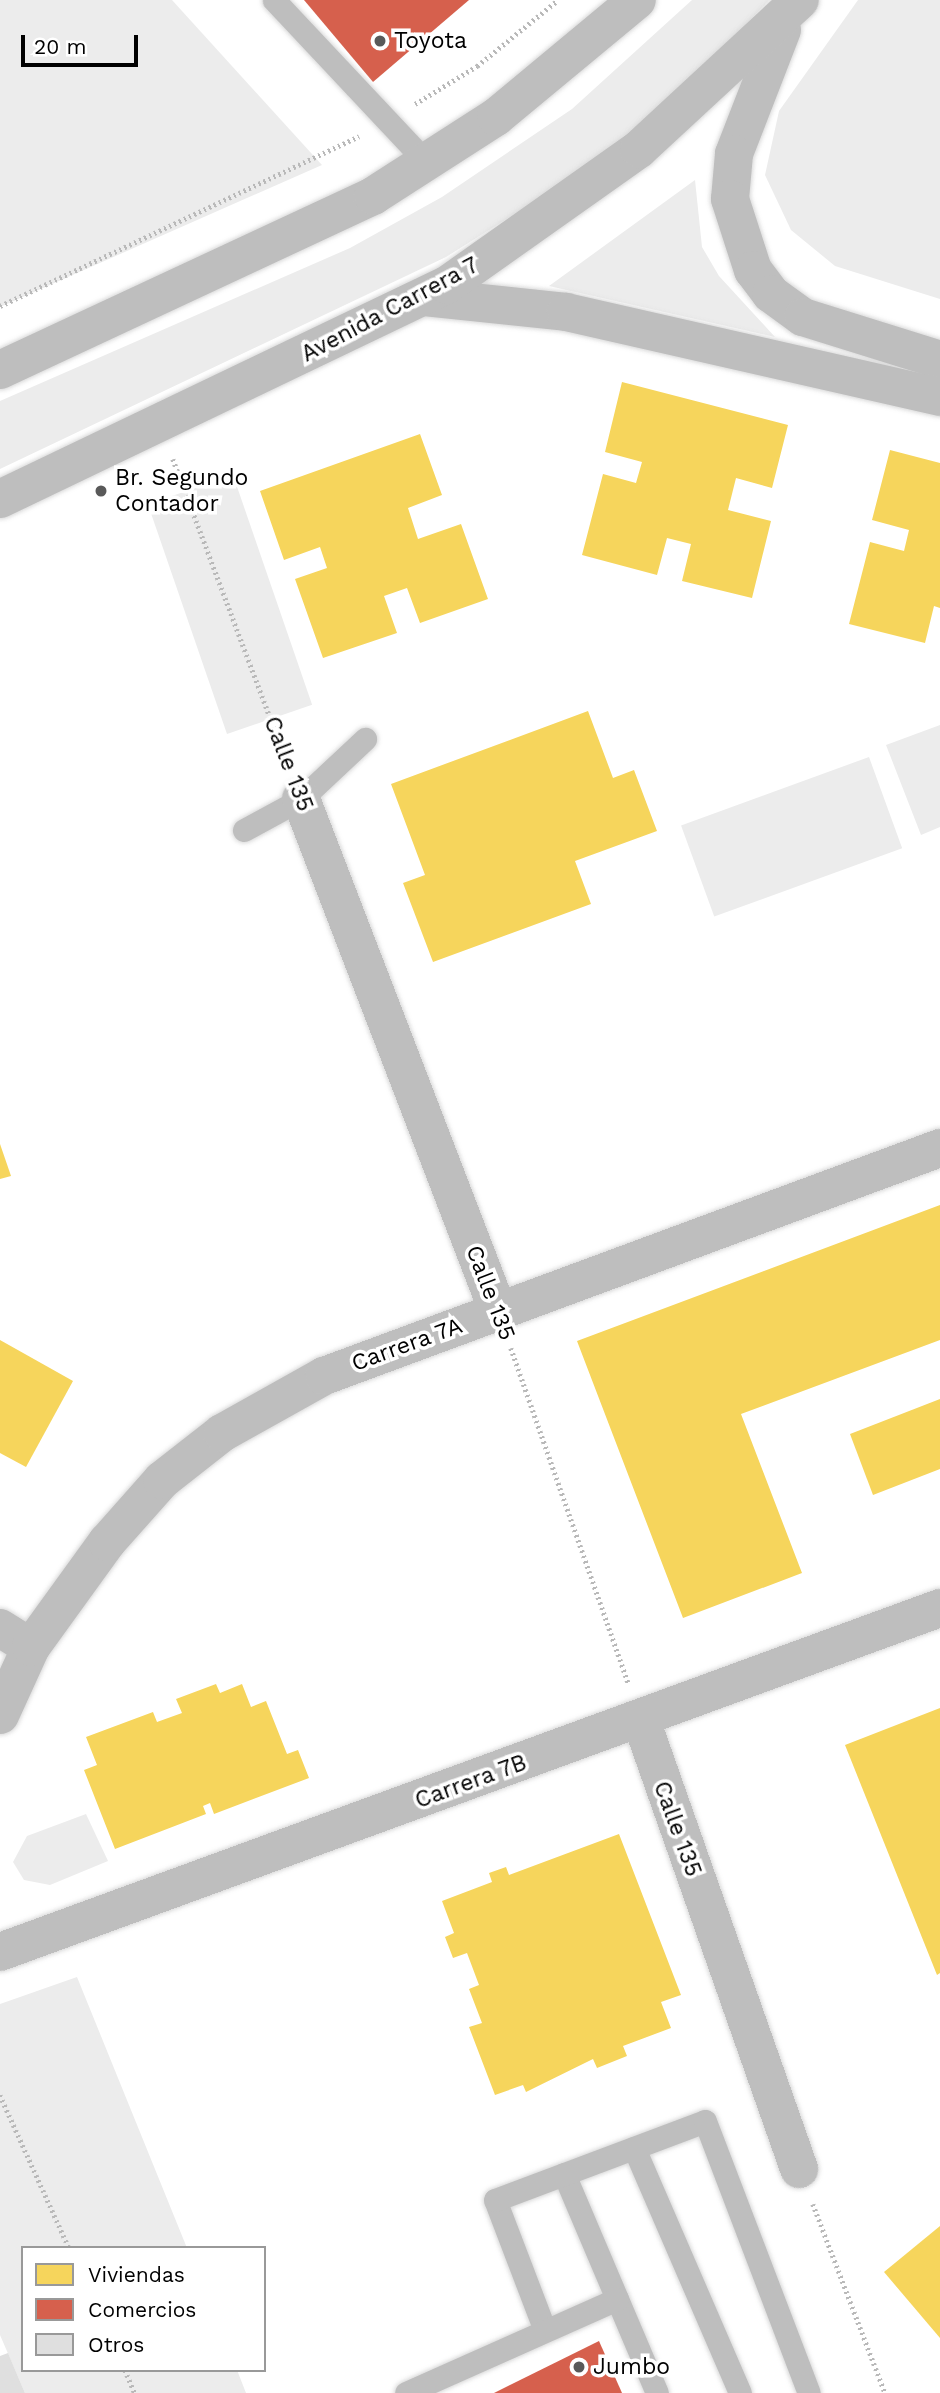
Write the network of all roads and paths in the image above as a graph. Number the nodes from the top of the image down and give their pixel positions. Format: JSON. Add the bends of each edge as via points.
{"nodes":[{"id":1,"x":274,"y":0,"type":"edge"},
{"id":2,"x":558,"y":0,"type":"edge"},
{"id":3,"x":637,"y":0,"type":"edge"},
{"id":4,"x":795,"y":7,"type":"edge"},
{"id":5,"x":387,"y":121,"type":"junction"},
{"id":6,"x":428,"y":164,"type":"junction"},
{"id":7,"x":424,"y":297,"type":"junction"},
{"id":8,"x":0,"y":306,"type":"edge"},
{"id":9,"x":940,"y":360,"type":"edge"},
{"id":10,"x":0,"y":370,"type":"edge"},
{"id":11,"x":940,"y":397,"type":"edge"},
{"id":12,"x":157,"y":427,"type":"junction"},
{"id":13,"x":0,"y":499,"type":"edge"},
{"id":14,"x":365,"y":738,"type":"dead end"},
{"id":15,"x":301,"y":799,"type":"junction"},
{"id":16,"x":244,"y":830,"type":"dead end"},
{"id":17,"x":940,"y":1148,"type":"edge"},
{"id":18,"x":498,"y":1311,"type":"junction"},
{"id":19,"x":940,"y":1608,"type":"edge"},
{"id":20,"x":16,"y":1637,"type":"edge"},
{"id":21,"x":0,"y":1715,"type":"edge"},
{"id":22,"x":641,"y":1720,"type":"junction"},
{"id":23,"x":0,"y":1952,"type":"edge"},
{"id":24,"x":0,"y":2095,"type":"edge"},
{"id":25,"x":634,"y":2148,"type":"junction"},
{"id":26,"x":799,"y":2169,"type":"joint"},
{"id":27,"x":564,"y":2174,"type":"junction"},
{"id":28,"x":68,"y":2246,"type":"edge"},
{"id":29,"x":617,"y":2299,"type":"junction"},
{"id":30,"x":544,"y":2328,"type":"junction"},
{"id":31,"x":126,"y":2372,"type":"edge"},
{"id":32,"x":135,"y":2393,"type":"edge"},
{"id":33,"x":406,"y":2393,"type":"edge"},
{"id":34,"x":657,"y":2393,"type":"edge"},
{"id":35,"x":740,"y":2393,"type":"edge"},
{"id":36,"x":809,"y":2393,"type":"edge"},
{"id":37,"x":885,"y":2393,"type":"edge"}],
"edges":[{"from":1,"to":5,"type":"lane"},
{"from":2,"to":5,"type":"path","via":[[477,66]]},
{"from":3,"to":6,"type":"street","via":[[567,62]]},
{"from":4,"to":7,"type":"street","name":"Avenida Carrera 7","via":[[639,149]]},
{"from":4,"to":9,"type":"street","via":[[734,154],[730,199],[738,234],[771,294],[803,317]]},
{"from":5,"to":6,"type":"lane"},
{"from":5,"to":8,"type":"path"},
{"from":6,"to":10,"type":"street","via":[[310,228]]},
{"from":7,"to":11,"type":"street","via":[[566,312]]},
{"from":7,"to":12,"type":"street","name":"Avenida Carrera 7"},
{"from":12,"to":13,"type":"street","name":"Avenida Carrera 7"},
{"from":12,"to":15,"type":"path","name":"Calle 135"},
{"from":14,"to":15,"type":"lane"},
{"from":15,"to":16,"type":"lane"},
{"from":15,"to":18,"type":"street","name":"Calle 135"},
{"from":17,"to":18,"type":"street","name":"Carrera 7A"},
{"from":18,"to":20,"type":"street","name":"Carrera 7A","via":[[324,1376],[222,1433],[152,1491]]},
{"from":18,"to":22,"type":"path","name":"Calle 135"},
{"from":19,"to":22,"type":"street","name":"Carrera 7B"},
{"from":20,"to":21,"type":"street","name":"Carrera 7A"},
{"from":22,"to":23,"type":"street","name":"Carrera 7B"},
{"from":22,"to":26,"type":"street","name":"Calle 135"},
{"from":24,"to":28,"type":"path"},
{"from":25,"to":27,"type":"lane"},
{"from":25,"to":35,"type":"lane"},
{"from":25,"to":36,"type":"lane","via":[[705,2121]]},
{"from":26,"to":37,"type":"path"},
{"from":27,"to":29,"type":"lane"},
{"from":27,"to":30,"type":"lane","via":[[495,2200]]},
{"from":29,"to":30,"type":"lane"},
{"from":29,"to":34,"type":"lane"},
{"from":30,"to":33,"type":"lane"},
{"from":31,"to":32,"type":"path"}]}
